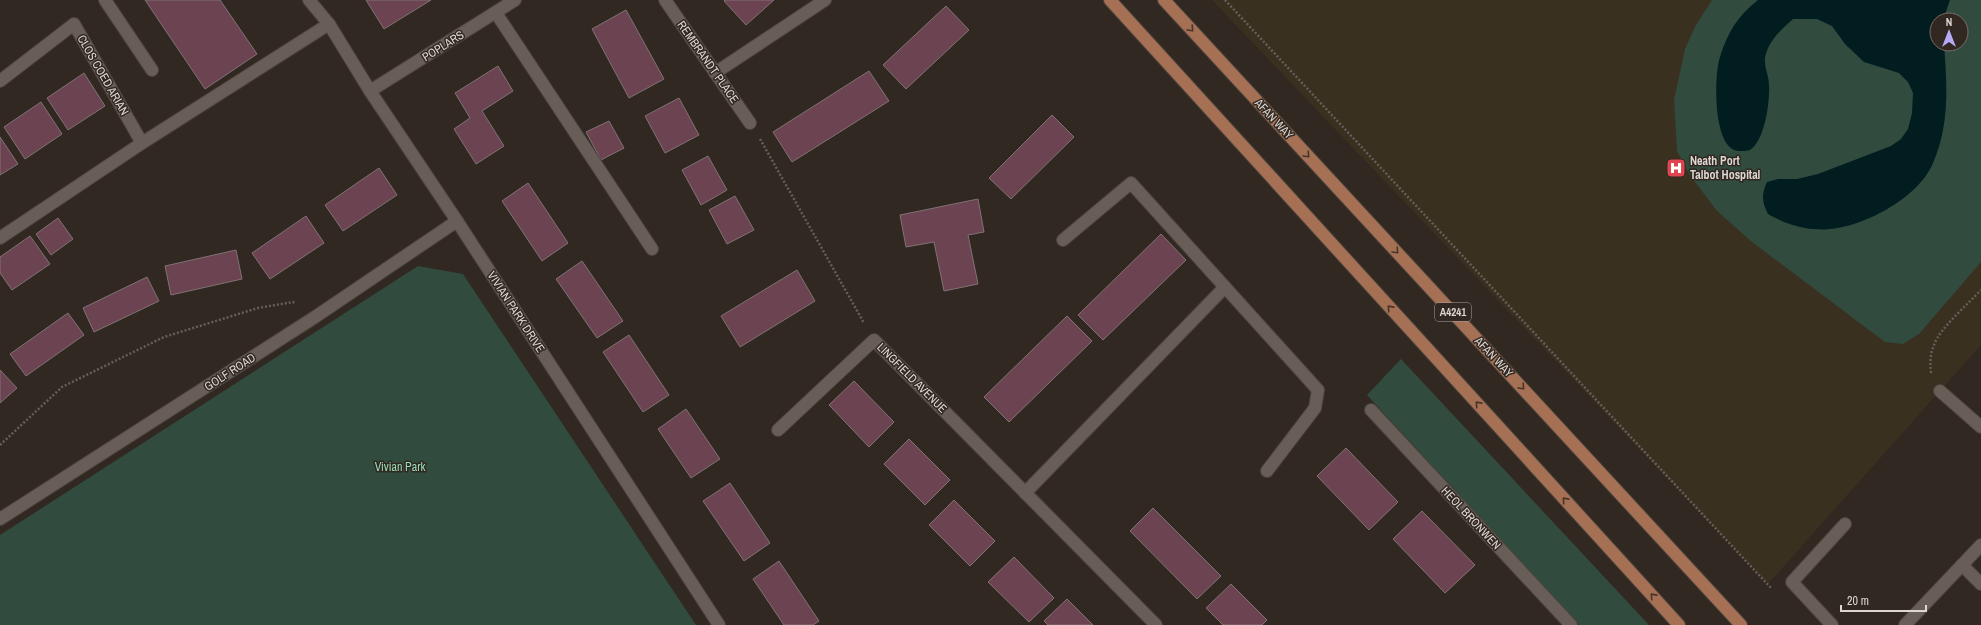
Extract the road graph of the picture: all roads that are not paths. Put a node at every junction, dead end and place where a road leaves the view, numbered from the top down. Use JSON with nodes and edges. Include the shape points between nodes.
{"nodes":[{"id":1,"x":105,"y":0,"type":"edge"},
{"id":2,"x":309,"y":0,"type":"edge"},
{"id":3,"x":515,"y":0,"type":"edge"},
{"id":4,"x":665,"y":0,"type":"edge"},
{"id":5,"x":824,"y":0,"type":"edge"},
{"id":6,"x":1110,"y":0,"type":"edge"},
{"id":7,"x":1164,"y":0,"type":"edge"},
{"id":8,"x":496,"y":13,"type":"junction"},
{"id":9,"x":329,"y":24,"type":"junction"},
{"id":10,"x":152,"y":70,"type":"dead end"},
{"id":11,"x":716,"y":73,"type":"junction"},
{"id":12,"x":0,"y":80,"type":"edge"},
{"id":13,"x":370,"y":91,"type":"junction"},
{"id":14,"x":750,"y":123,"type":"road end"},
{"id":15,"x":142,"y":143,"type":"junction"},
{"id":16,"x":457,"y":221,"type":"junction"},
{"id":17,"x":0,"y":238,"type":"edge"},
{"id":18,"x":1063,"y":240,"type":"dead end"},
{"id":19,"x":652,"y":249,"type":"dead end"},
{"id":20,"x":1225,"y":287,"type":"junction"},
{"id":21,"x":1940,"y":391,"type":"road end"},
{"id":22,"x":1371,"y":410,"type":"dead end"},
{"id":23,"x":1981,"y":427,"type":"edge"},
{"id":24,"x":778,"y":430,"type":"dead end"},
{"id":25,"x":1267,"y":471,"type":"dead end"},
{"id":26,"x":1025,"y":493,"type":"junction"},
{"id":27,"x":0,"y":519,"type":"edge"},
{"id":28,"x":1845,"y":524,"type":"dead end"},
{"id":29,"x":1981,"y":545,"type":"edge"},
{"id":30,"x":1962,"y":565,"type":"junction"},
{"id":31,"x":1981,"y":584,"type":"edge"},
{"id":32,"x":719,"y":625,"type":"edge"},
{"id":33,"x":1156,"y":625,"type":"edge"},
{"id":34,"x":1571,"y":625,"type":"edge"},
{"id":35,"x":1679,"y":625,"type":"edge"},
{"id":36,"x":1741,"y":625,"type":"edge"},
{"id":37,"x":1832,"y":625,"type":"edge"},
{"id":38,"x":1905,"y":625,"type":"edge"}],
"edges":[{"from":1,"to":10,"type":"street"},
{"from":2,"to":9,"type":"street","name":"VIVIAN PARK DRIVE"},
{"from":3,"to":8,"type":"street","name":"POPLARS"},
{"from":4,"to":11,"type":"street","name":"REMBRANDT PLACE"},
{"from":5,"to":11,"type":"street"},
{"from":35,"to":6,"type":"main road","one_way":true},
{"from":7,"to":36,"type":"main road","name":"AFAN WAY","number":"A4241","one_way":true},
{"from":8,"to":13,"type":"street","name":"POPLARS"},
{"from":8,"to":19,"type":"street"},
{"from":9,"to":13,"type":"street","name":"VIVIAN PARK DRIVE"},
{"from":9,"to":15,"type":"street"},
{"from":11,"to":14,"type":"street","name":"REMBRANDT PLACE"},
{"from":12,"to":15,"type":"street","name":"CLOS COED ARIAN","via":[[74,24]]},
{"from":13,"to":16,"type":"street","name":"VIVIAN PARK DRIVE"},
{"from":15,"to":17,"type":"street"},
{"from":16,"to":27,"type":"street","name":"GOLF ROAD","via":[[315,317]]},
{"from":16,"to":32,"type":"street","name":"VIVIAN PARK DRIVE"},
{"from":18,"to":20,"type":"street","via":[[1131,183]]},
{"from":20,"to":25,"type":"street","via":[[1318,390],[1315,408]]},
{"from":20,"to":26,"type":"street"},
{"from":21,"to":23,"type":"street"},
{"from":22,"to":34,"type":"street","name":"HEOL BRONWEN"},
{"from":24,"to":26,"type":"street","name":"LINGFIELD AVENUE","via":[[874,340]]},
{"from":26,"to":33,"type":"street","name":"LINGFIELD AVENUE"},
{"from":28,"to":37,"type":"street","via":[[1792,582]]},
{"from":29,"to":30,"type":"street"},
{"from":30,"to":31,"type":"street"},
{"from":30,"to":38,"type":"street"}]}
